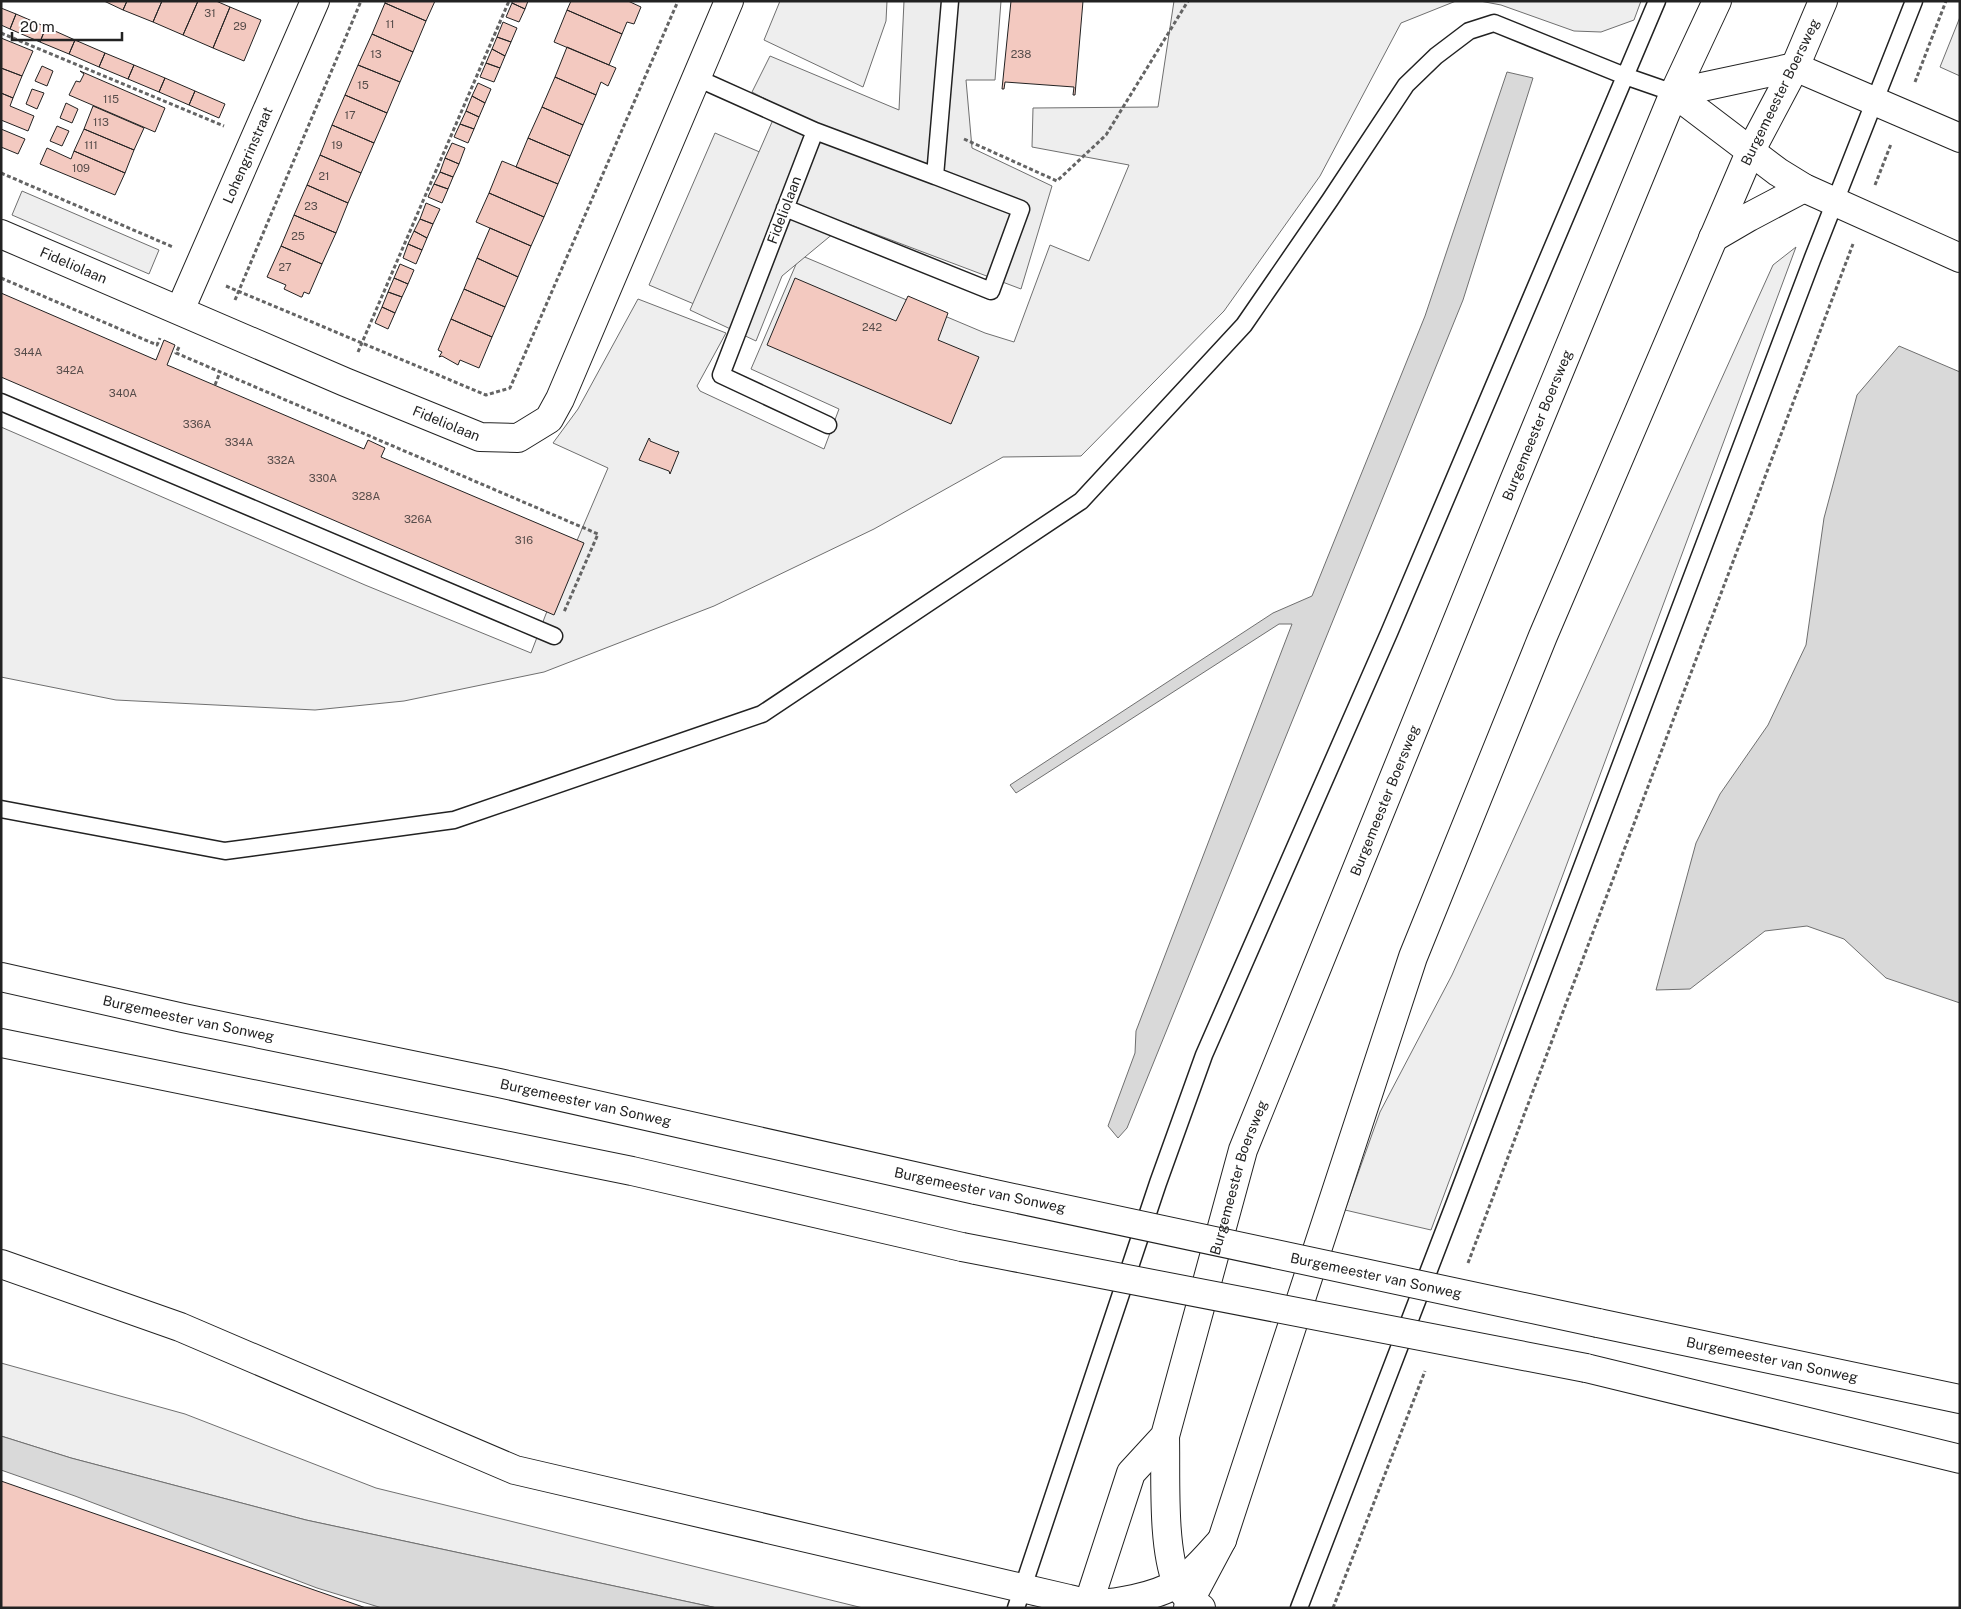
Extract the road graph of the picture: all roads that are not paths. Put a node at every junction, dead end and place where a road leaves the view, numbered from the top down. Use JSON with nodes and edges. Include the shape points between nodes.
{"nodes":[{"id":1,"x":315,"y":1,"type":"edge"},
{"id":2,"x":729,"y":1,"type":"edge"},
{"id":3,"x":950,"y":1,"type":"edge"},
{"id":4,"x":1657,"y":1,"type":"edge"},
{"id":5,"x":1717,"y":1,"type":"edge"},
{"id":6,"x":1823,"y":1,"type":"edge"},
{"id":7,"x":1914,"y":1,"type":"edge"},
{"id":8,"x":1795,"y":67,"type":"junction"},
{"id":9,"x":1625,"y":76,"type":"junction"},
{"id":10,"x":696,"y":78,"type":"junction"},
{"id":11,"x":1674,"y":94,"type":"junction"},
{"id":12,"x":1875,"y":102,"type":"junction"},
{"id":13,"x":815,"y":131,"type":"junction"},
{"id":14,"x":1960,"y":138,"type":"edge"},
{"id":15,"x":1752,"y":150,"type":"junction"},
{"id":16,"x":935,"y":176,"type":"junction"},
{"id":17,"x":1804,"y":188,"type":"junction"},
{"id":18,"x":1835,"y":202,"type":"junction"},
{"id":19,"x":785,"y":208,"type":"junction"},
{"id":20,"x":1,"y":234,"type":"edge"},
{"id":21,"x":1713,"y":238,"type":"junction"},
{"id":22,"x":1960,"y":258,"type":"edge"},
{"id":23,"x":180,"y":310,"type":"junction"},
{"id":24,"x":1,"y":402,"type":"edge"},
{"id":25,"x":828,"y":425,"type":"dead end"},
{"id":26,"x":554,"y":636,"type":"road end"},
{"id":27,"x":1,"y":809,"type":"edge"},
{"id":28,"x":1,"y":976,"type":"edge"},
{"id":29,"x":1,"y":1043,"type":"edge"},
{"id":30,"x":1,"y":1264,"type":"edge"},
{"id":31,"x":1960,"y":1399,"type":"edge"},
{"id":32,"x":1165,"y":1436,"type":"junction"},
{"id":33,"x":1960,"y":1459,"type":"edge"},
{"id":34,"x":1020,"y":1598,"type":"edge"},
{"id":35,"x":1189,"y":1600,"type":"edge"},
{"id":36,"x":1087,"y":1606,"type":"edge"},
{"id":37,"x":1299,"y":1608,"type":"edge"}],
"edges":[{"from":1,"to":23,"type":"main road","name":"Lohengrinstraat"},
{"from":2,"to":10,"type":"main road","name":"Fideliolaan"},
{"from":3,"to":16,"type":"lane"},
{"from":4,"to":9,"type":"lane"},
{"from":5,"to":11,"type":"main road","name":"Burgemeester Boersweg"},
{"from":6,"to":8,"type":"main road","name":"Burgemeester Boersweg"},
{"from":7,"to":12,"type":"lane"},
{"from":8,"to":11,"type":"main road"},
{"from":8,"to":12,"type":"main road"},
{"from":8,"to":15,"type":"main road","name":"Burgemeester Boersweg"},
{"from":9,"to":11,"type":"lane"},
{"from":9,"to":27,"type":"lane","via":[[1494,23],[1469,31],[1406,85],[1244,325],[1081,501],[762,714],[454,820],[225,851]]},
{"from":9,"to":34,"type":"lane","via":[[1389,633],[1204,1055]]},
{"from":10,"to":13,"type":"lane"},
{"from":10,"to":23,"type":"main road","name":"Fideliolaan","via":[[560,399],[549,419],[518,438],[480,437]]},
{"from":11,"to":15,"type":"main road"},
{"from":11,"to":32,"type":"main road","name":"Burgemeester Boersweg","via":[[1243,1150]]},
{"from":12,"to":14,"type":"main road"},
{"from":12,"to":18,"type":"lane"},
{"from":13,"to":16,"type":"lane"},
{"from":13,"to":19,"type":"lane","name":"Fideliolaan"},
{"from":15,"to":17,"type":"main road"},
{"from":15,"to":21,"type":"main road","name":"Burgemeester Boersweg"},
{"from":16,"to":19,"type":"lane","via":[[1021,209],[991,291]]},
{"from":17,"to":18,"type":"main road"},
{"from":17,"to":21,"type":"main road"},
{"from":18,"to":22,"type":"main road"},
{"from":18,"to":37,"type":"lane"},
{"from":19,"to":25,"type":"lane","name":"Fideliolaan","via":[[721,375]]},
{"from":20,"to":23,"type":"main road","name":"Fideliolaan"},
{"from":21,"to":35,"type":"main road","name":"Burgemeester Boersweg","via":[[1542,636],[1413,957],[1222,1540],[1197,1568]]},
{"from":24,"to":26,"type":"lane"},
{"from":28,"to":31,"type":"main road","name":"Burgemeester van Sonweg","bridge":true,"via":[[976,1190]]},
{"from":29,"to":33,"type":"main road","bridge":true,"via":[[632,1170],[962,1247],[1586,1368]]},
{"from":30,"to":34,"type":"main road","via":[[180,1327],[515,1470]]},
{"from":32,"to":35,"type":"main road","via":[[1166,1524],[1172,1560]]},
{"from":32,"to":36,"type":"main road","name":"Burgemeester Boersweg","via":[[1131,1473]]},
{"from":34,"to":36,"type":"main road"},
{"from":35,"to":36,"type":"main road","via":[[1158,1592]]}]}
